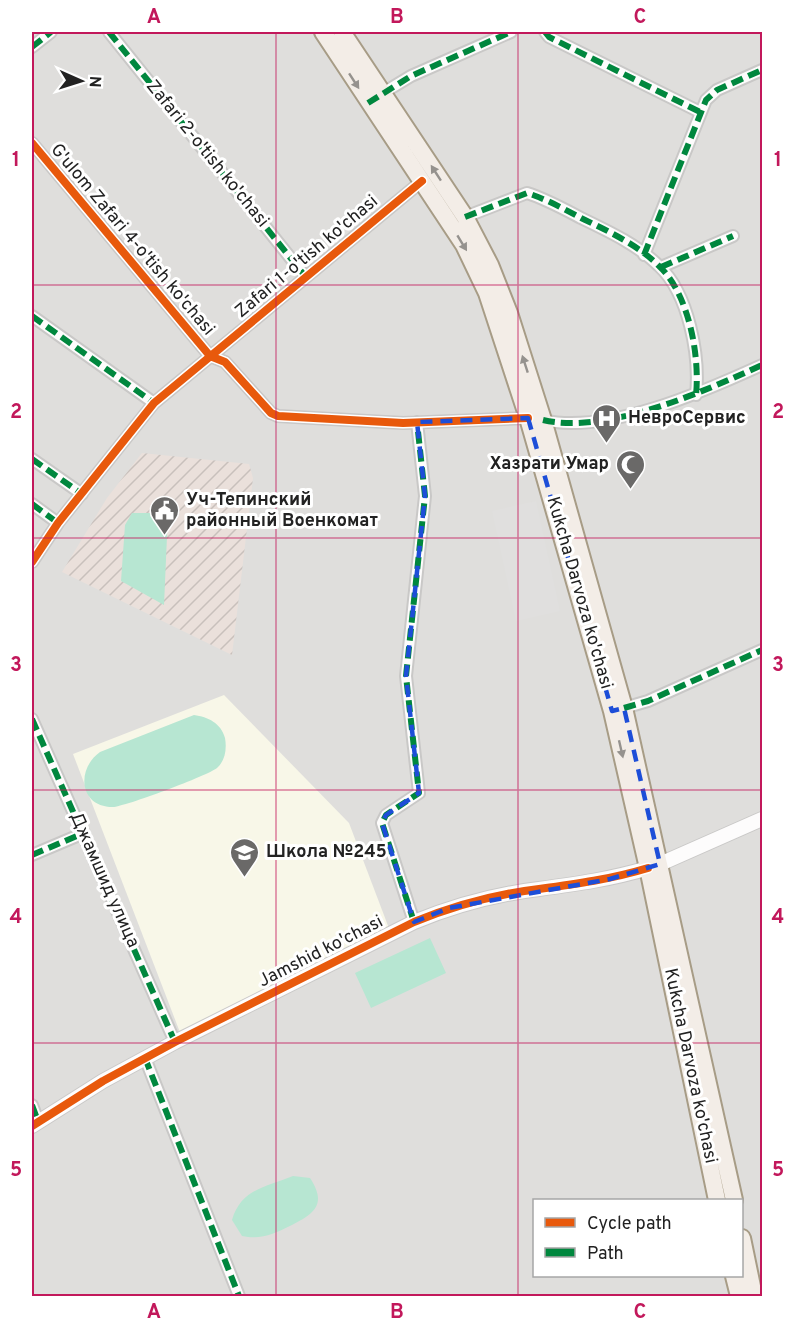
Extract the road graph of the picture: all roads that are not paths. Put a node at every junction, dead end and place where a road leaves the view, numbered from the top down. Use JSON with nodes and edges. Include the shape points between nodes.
{"nodes":[{"id":1,"x":51,"y":32,"type":"edge"},
{"id":2,"x":109,"y":32,"type":"edge"},
{"id":3,"x":323,"y":32,"type":"edge"},
{"id":4,"x":342,"y":32,"type":"edge"},
{"id":5,"x":508,"y":32,"type":"edge"},
{"id":6,"x":544,"y":32,"type":"edge"},
{"id":7,"x":32,"y":47,"type":"edge"},
{"id":8,"x":762,"y":70,"type":"edge"},
{"id":9,"x":383,"y":93,"type":"junction"},
{"id":10,"x":368,"y":103,"type":"junction"},
{"id":11,"x":700,"y":112,"type":"junction"},
{"id":12,"x":32,"y":143,"type":"edge"},
{"id":13,"x":422,"y":181,"type":"junction"},
{"id":14,"x":465,"y":217,"type":"junction"},
{"id":15,"x":733,"y":236,"type":"dead end"},
{"id":16,"x":644,"y":255,"type":"junction"},
{"id":17,"x":661,"y":267,"type":"junction"},
{"id":18,"x":305,"y":276,"type":"junction"},
{"id":19,"x":32,"y":316,"type":"edge"},
{"id":20,"x":210,"y":356,"type":"junction"},
{"id":21,"x":762,"y":365,"type":"edge"},
{"id":22,"x":696,"y":395,"type":"junction"},
{"id":23,"x":154,"y":403,"type":"junction"},
{"id":24,"x":536,"y":419,"type":"junction"},
{"id":25,"x":417,"y":422,"type":"junction"},
{"id":26,"x":32,"y":459,"type":"edge"},
{"id":27,"x":82,"y":494,"type":"junction"},
{"id":28,"x":32,"y":504,"type":"edge"},
{"id":29,"x":58,"y":523,"type":"junction"},
{"id":30,"x":32,"y":562,"type":"edge"},
{"id":31,"x":762,"y":650,"type":"edge"},
{"id":32,"x":618,"y":709,"type":"junction"},
{"id":33,"x":32,"y":718,"type":"edge"},
{"id":34,"x":762,"y":819,"type":"edge"},
{"id":35,"x":84,"y":832,"type":"junction"},
{"id":36,"x":32,"y":855,"type":"edge"},
{"id":37,"x":654,"y":866,"type":"junction"},
{"id":38,"x":414,"y":922,"type":"junction"},
{"id":39,"x":175,"y":1042,"type":"junction"},
{"id":40,"x":145,"y":1058,"type":"junction"},
{"id":41,"x":32,"y":1105,"type":"edge"},
{"id":42,"x":35,"y":1124,"type":"edge"},
{"id":43,"x":717,"y":1199,"type":"edge"},
{"id":44,"x":734,"y":1199,"type":"edge"},
{"id":45,"x":743,"y":1247,"type":"edge"},
{"id":46,"x":734,"y":1277,"type":"edge"},
{"id":47,"x":238,"y":1296,"type":"edge"},
{"id":48,"x":739,"y":1296,"type":"edge"},
{"id":49,"x":754,"y":1296,"type":"edge"}],
"edges":[{"from":1,"to":7,"type":"street"},
{"from":2,"to":18,"type":"street","name":"Zafari 2-o'tish ko'chasi"},
{"from":3,"to":10,"type":"main road","name":"Kukcha Darvoza ko'chasi","one_way":true},
{"from":4,"to":9,"type":"main road","name":"Kukcha Darvoza ko'chasi"},
{"from":5,"to":9,"type":"street"},
{"from":6,"to":11,"type":"street"},
{"from":8,"to":11,"type":"street","via":[[717,90]]},
{"from":9,"to":10,"type":"street"},
{"from":14,"to":9,"type":"main road","name":"Kukcha Darvoza ko'chasi","one_way":true},
{"from":10,"to":13,"type":"main road","name":"Kukcha Darvoza ko'chasi"},
{"from":11,"to":16,"type":"street"},
{"from":12,"to":20,"type":"street","name":"G'ulom Zafari 4-o'tish ko'chasi"},
{"from":13,"to":18,"type":"street","name":"Zafari 1-o'tish ko'chasi"},
{"from":13,"to":24,"type":"main road","name":"Kukcha Darvoza ko'chasi","one_way":true,"via":[[476,269]]},
{"from":14,"to":16,"type":"street","via":[[527,193],[610,231]]},
{"from":24,"to":14,"type":"main road","name":"Kukcha Darvoza ko'chasi","one_way":true,"via":[[500,289]]},
{"from":15,"to":17,"type":"street"},
{"from":16,"to":17,"type":"street"},
{"from":17,"to":22,"type":"street","via":[[680,298],[693,332],[698,372]]},
{"from":18,"to":20,"type":"street","name":"Zafari 1-o'tish ko'chasi"},
{"from":19,"to":23,"type":"street"},
{"from":20,"to":23,"type":"street","name":"Zafari 1-o'tish ko'chasi"},
{"from":20,"to":25,"type":"street","via":[[225,362],[263,408],[278,416]]},
{"from":21,"to":22,"type":"street"},
{"from":22,"to":24,"type":"street","via":[[624,416],[562,424]]},
{"from":23,"to":27,"type":"street","name":"Zafari 1-o'tish ko'chasi"},
{"from":24,"to":25,"type":"street"},
{"from":24,"to":32,"type":"main road","name":"Kukcha Darvoza ko'chasi"},
{"from":25,"to":38,"type":"street","via":[[425,496],[406,676],[419,794],[386,815],[382,823]]},
{"from":26,"to":27,"type":"street"},
{"from":27,"to":29,"type":"street","name":"Zafari 1-o'tish ko'chasi"},
{"from":28,"to":29,"type":"street"},
{"from":29,"to":30,"type":"street","name":"Zafari 1-o'tish ko'chasi"},
{"from":31,"to":32,"type":"street","via":[[648,702]]},
{"from":32,"to":37,"type":"main road","name":"Kukcha Darvoza ko'chasi"},
{"from":33,"to":35,"type":"street","name":"Джамшид улица"},
{"from":34,"to":37,"type":"street","name":"Jamshid ko'chasi"},
{"from":35,"to":36,"type":"street"},
{"from":35,"to":39,"type":"street","name":"Джамшид улица"},
{"from":37,"to":38,"type":"street","name":"Jamshid ko'chasi","via":[[610,879],[449,908]]},
{"from":37,"to":43,"type":"main road","name":"Kukcha Darvoza ko'chasi"},
{"from":37,"to":44,"type":"main road","name":"Kukcha Darvoza ko'chasi"},
{"from":38,"to":39,"type":"street","name":"Jamshid ko'chasi"},
{"from":39,"to":40,"type":"street","name":"Jamshid ko'chasi"},
{"from":40,"to":42,"type":"street","name":"Jamshid ko'chasi"},
{"from":40,"to":47,"type":"street"},
{"from":41,"to":42,"type":"street"},
{"from":45,"to":49,"type":"main road"},
{"from":46,"to":48,"type":"main road"}]}
